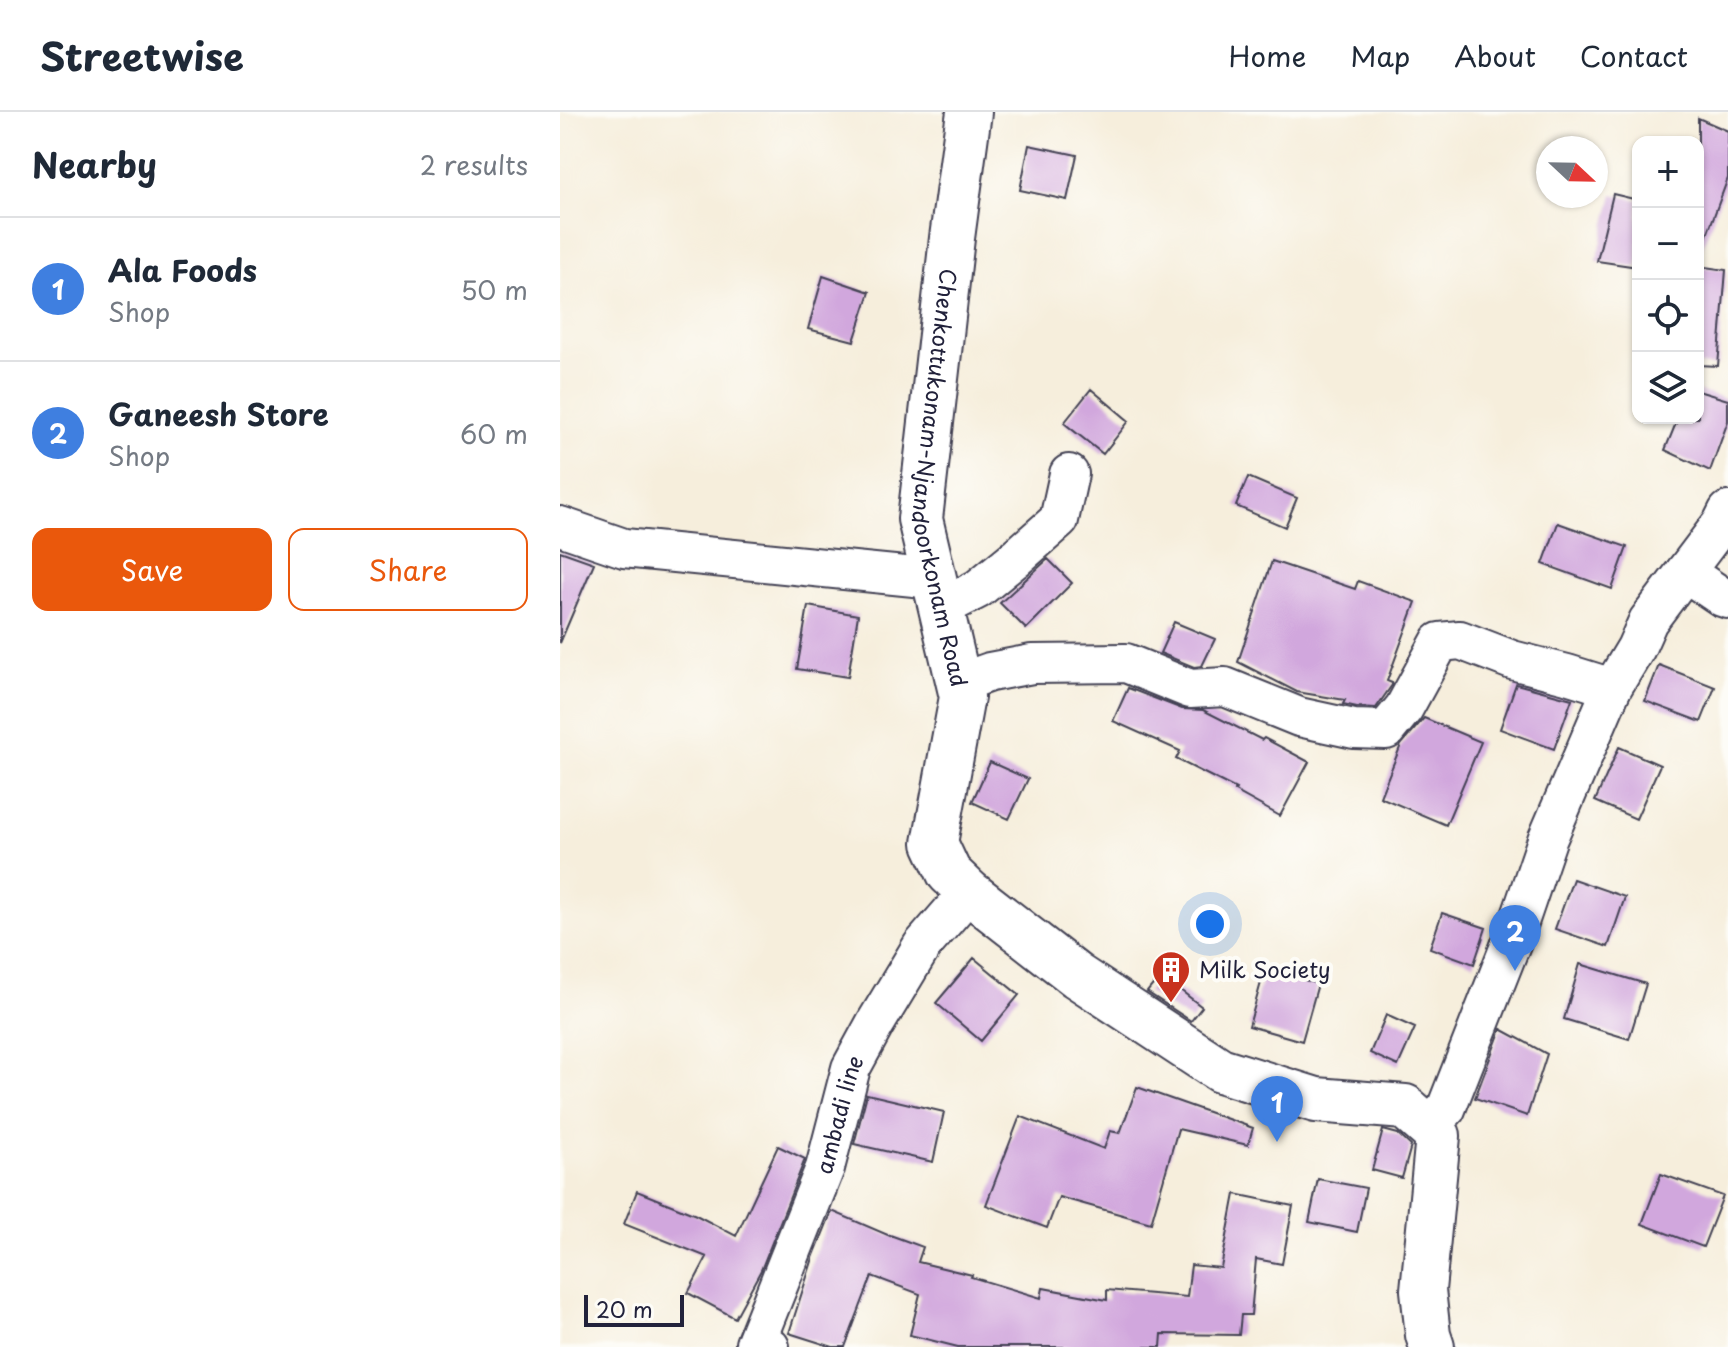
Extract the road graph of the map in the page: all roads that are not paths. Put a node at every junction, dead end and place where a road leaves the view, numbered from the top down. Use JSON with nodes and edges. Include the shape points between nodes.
{"nodes":[{"id":1,"x":969,"y":112,"type":"edge"},
{"id":2,"x":1069,"y":474,"type":"dead end"},
{"id":3,"x":1728,"y":511,"type":"edge"},
{"id":4,"x":560,"y":526,"type":"edge"},
{"id":5,"x":1685,"y":572,"type":"junction"},
{"id":6,"x":937,"y":593,"type":"junction"},
{"id":7,"x":1728,"y":599,"type":"edge"},
{"id":8,"x":959,"y":683,"type":"junction"},
{"id":9,"x":1612,"y":688,"type":"junction"},
{"id":10,"x":969,"y":892,"type":"junction"},
{"id":11,"x":1426,"y":1126,"type":"junction"},
{"id":12,"x":770,"y":1347,"type":"edge"},
{"id":13,"x":1432,"y":1347,"type":"edge"}],
"edges":[{"from":1,"to":6,"type":"main road","name":"Chenkottukonam-Njandoorkonam Road","via":[[920,519]]},
{"from":2,"to":6,"type":"street","via":[[1059,520],[978,589]]},
{"from":3,"to":5,"type":"street"},
{"from":4,"to":6,"type":"street","via":[[624,548]]},
{"from":5,"to":7,"type":"street"},
{"from":5,"to":9,"type":"street","via":[[1648,621]]},
{"from":6,"to":8,"type":"main road","name":"Chenkottukonam-Njandoorkonam Road"},
{"from":8,"to":9,"type":"street","via":[[1032,664],[1126,663],[1190,689],[1225,687],[1299,717],[1386,730],[1440,642],[1460,640]]},
{"from":8,"to":10,"type":"main road","name":"Chenkottukonam-Njandoorkonam Road","via":[[962,697],[935,843],[949,873]]},
{"from":9,"to":11,"type":"street","via":[[1547,840],[1446,1109]]},
{"from":10,"to":11,"type":"main road","name":"Chenkottukonam-Njandoorkonam Road","via":[[1077,976],[1220,1070],[1316,1100],[1405,1107]]},
{"from":10,"to":12,"type":"street","name":"ambadi line","via":[[922,946],[851,1068],[825,1168],[755,1344]]},
{"from":11,"to":13,"type":"main road","via":[[1438,1136],[1423,1290]]}]}
